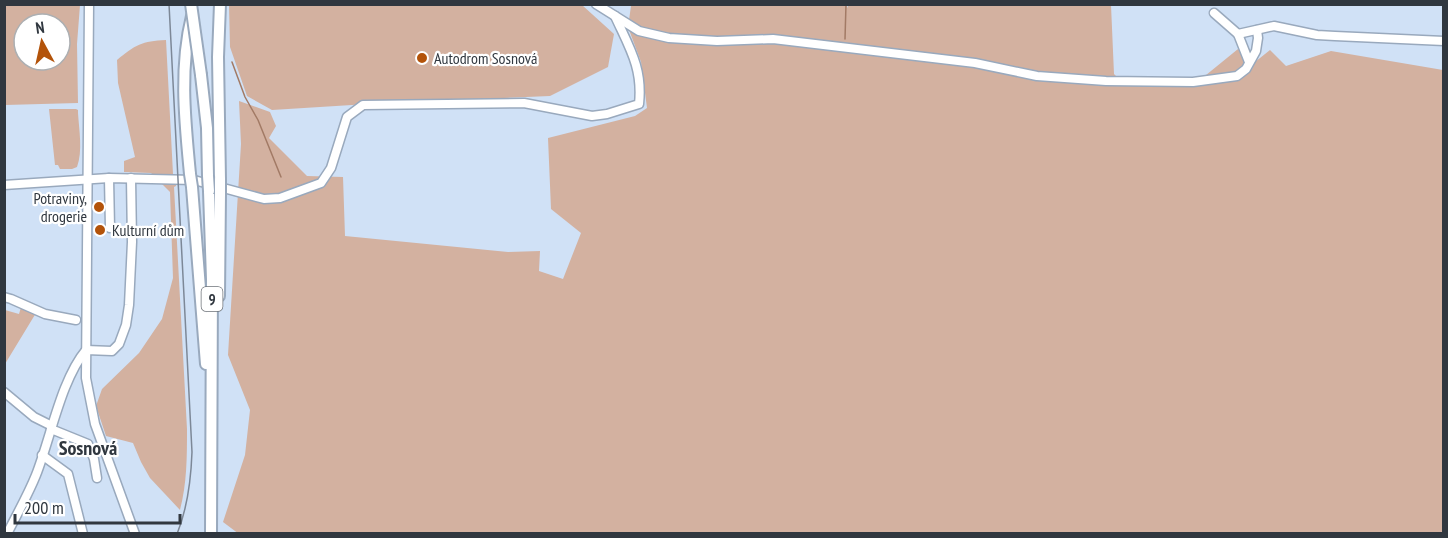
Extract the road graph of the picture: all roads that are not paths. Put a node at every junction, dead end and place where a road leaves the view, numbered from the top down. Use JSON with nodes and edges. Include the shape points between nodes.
{"nodes":[{"id":1,"x":89,"y":4,"type":"edge"},
{"id":2,"x":193,"y":4,"type":"edge"},
{"id":3,"x":220,"y":4,"type":"edge"},
{"id":4,"x":596,"y":4,"type":"edge"},
{"id":5,"x":1214,"y":13,"type":"dead end"},
{"id":6,"x":615,"y":16,"type":"junction"},
{"id":7,"x":1254,"y":30,"type":"junction"},
{"id":8,"x":1238,"y":34,"type":"junction"},
{"id":9,"x":1443,"y":41,"type":"edge"},
{"id":10,"x":1249,"y":62,"type":"junction"},
{"id":11,"x":109,"y":178,"type":"junction"},
{"id":12,"x":131,"y":178,"type":"junction"},
{"id":13,"x":87,"y":179,"type":"junction"},
{"id":14,"x":4,"y":185,"type":"edge"},
{"id":15,"x":209,"y":191,"type":"junction"},
{"id":16,"x":110,"y":228,"type":"dead end"},
{"id":17,"x":4,"y":297,"type":"edge"},
{"id":18,"x":86,"y":317,"type":"junction"},
{"id":19,"x":76,"y":320,"type":"junction"},
{"id":20,"x":86,"y":330,"type":"junction"},
{"id":21,"x":86,"y":350,"type":"junction"},
{"id":22,"x":206,"y":367,"type":"junction"},
{"id":23,"x":4,"y":392,"type":"edge"},
{"id":24,"x":212,"y":407,"type":"junction"},
{"id":25,"x":52,"y":428,"type":"junction"},
{"id":26,"x":42,"y":455,"type":"junction"},
{"id":27,"x":97,"y":478,"type":"dead end"},
{"id":28,"x":7,"y":533,"type":"edge"},
{"id":29,"x":83,"y":534,"type":"edge"},
{"id":30,"x":135,"y":534,"type":"edge"},
{"id":31,"x":205,"y":534,"type":"edge"},
{"id":32,"x":211,"y":534,"type":"edge"}],
"edges":[{"from":1,"to":13,"type":"street"},
{"from":2,"to":15,"type":"main road","number":"9","bridge":true,"via":[[207,128]]},
{"from":2,"to":22,"type":"main road","number":"9","bridge":true,"via":[[183,75]]},
{"from":3,"to":24,"type":"main road","number":"9","bridge":true,"via":[[220,278]]},
{"from":4,"to":6,"type":"street"},
{"from":5,"to":8,"type":"street"},
{"from":6,"to":10,"type":"street","via":[[639,30],[669,38],[773,39],[975,63],[1054,78],[1193,82],[1238,76]]},
{"from":6,"to":12,"type":"street","via":[[637,65],[639,104],[592,116],[524,103],[363,105],[347,117],[331,168],[321,183],[280,198],[264,199],[194,180]]},
{"from":7,"to":8,"type":"street"},
{"from":7,"to":9,"type":"street","via":[[1274,26],[1317,35]]},
{"from":7,"to":10,"type":"street","via":[[1249,38]]},
{"from":8,"to":10,"type":"street"},
{"from":11,"to":12,"type":"street"},
{"from":11,"to":13,"type":"street"},
{"from":11,"to":16,"type":"street"},
{"from":12,"to":21,"type":"street","via":[[132,242],[126,324],[112,351]]},
{"from":13,"to":14,"type":"street"},
{"from":13,"to":18,"type":"street"},
{"from":15,"to":22,"type":"main road","number":"9"},
{"from":15,"to":24,"type":"main road","number":"9"},
{"from":17,"to":19,"type":"street","via":[[45,314]]},
{"from":18,"to":19,"type":"street"},
{"from":18,"to":20,"type":"street"},
{"from":19,"to":20,"type":"street","via":[[80,329]]},
{"from":20,"to":21,"type":"street"},
{"from":21,"to":25,"type":"street","via":[[66,386]]},
{"from":21,"to":30,"type":"street","via":[[86,378],[94,424]]},
{"from":22,"to":31,"type":"main road","number":"9"},
{"from":23,"to":25,"type":"street"},
{"from":24,"to":32,"type":"main road","number":"9"},
{"from":25,"to":26,"type":"street"},
{"from":25,"to":27,"type":"street","via":[[88,444]]},
{"from":26,"to":28,"type":"street"},
{"from":26,"to":29,"type":"street","via":[[68,474]]}]}
